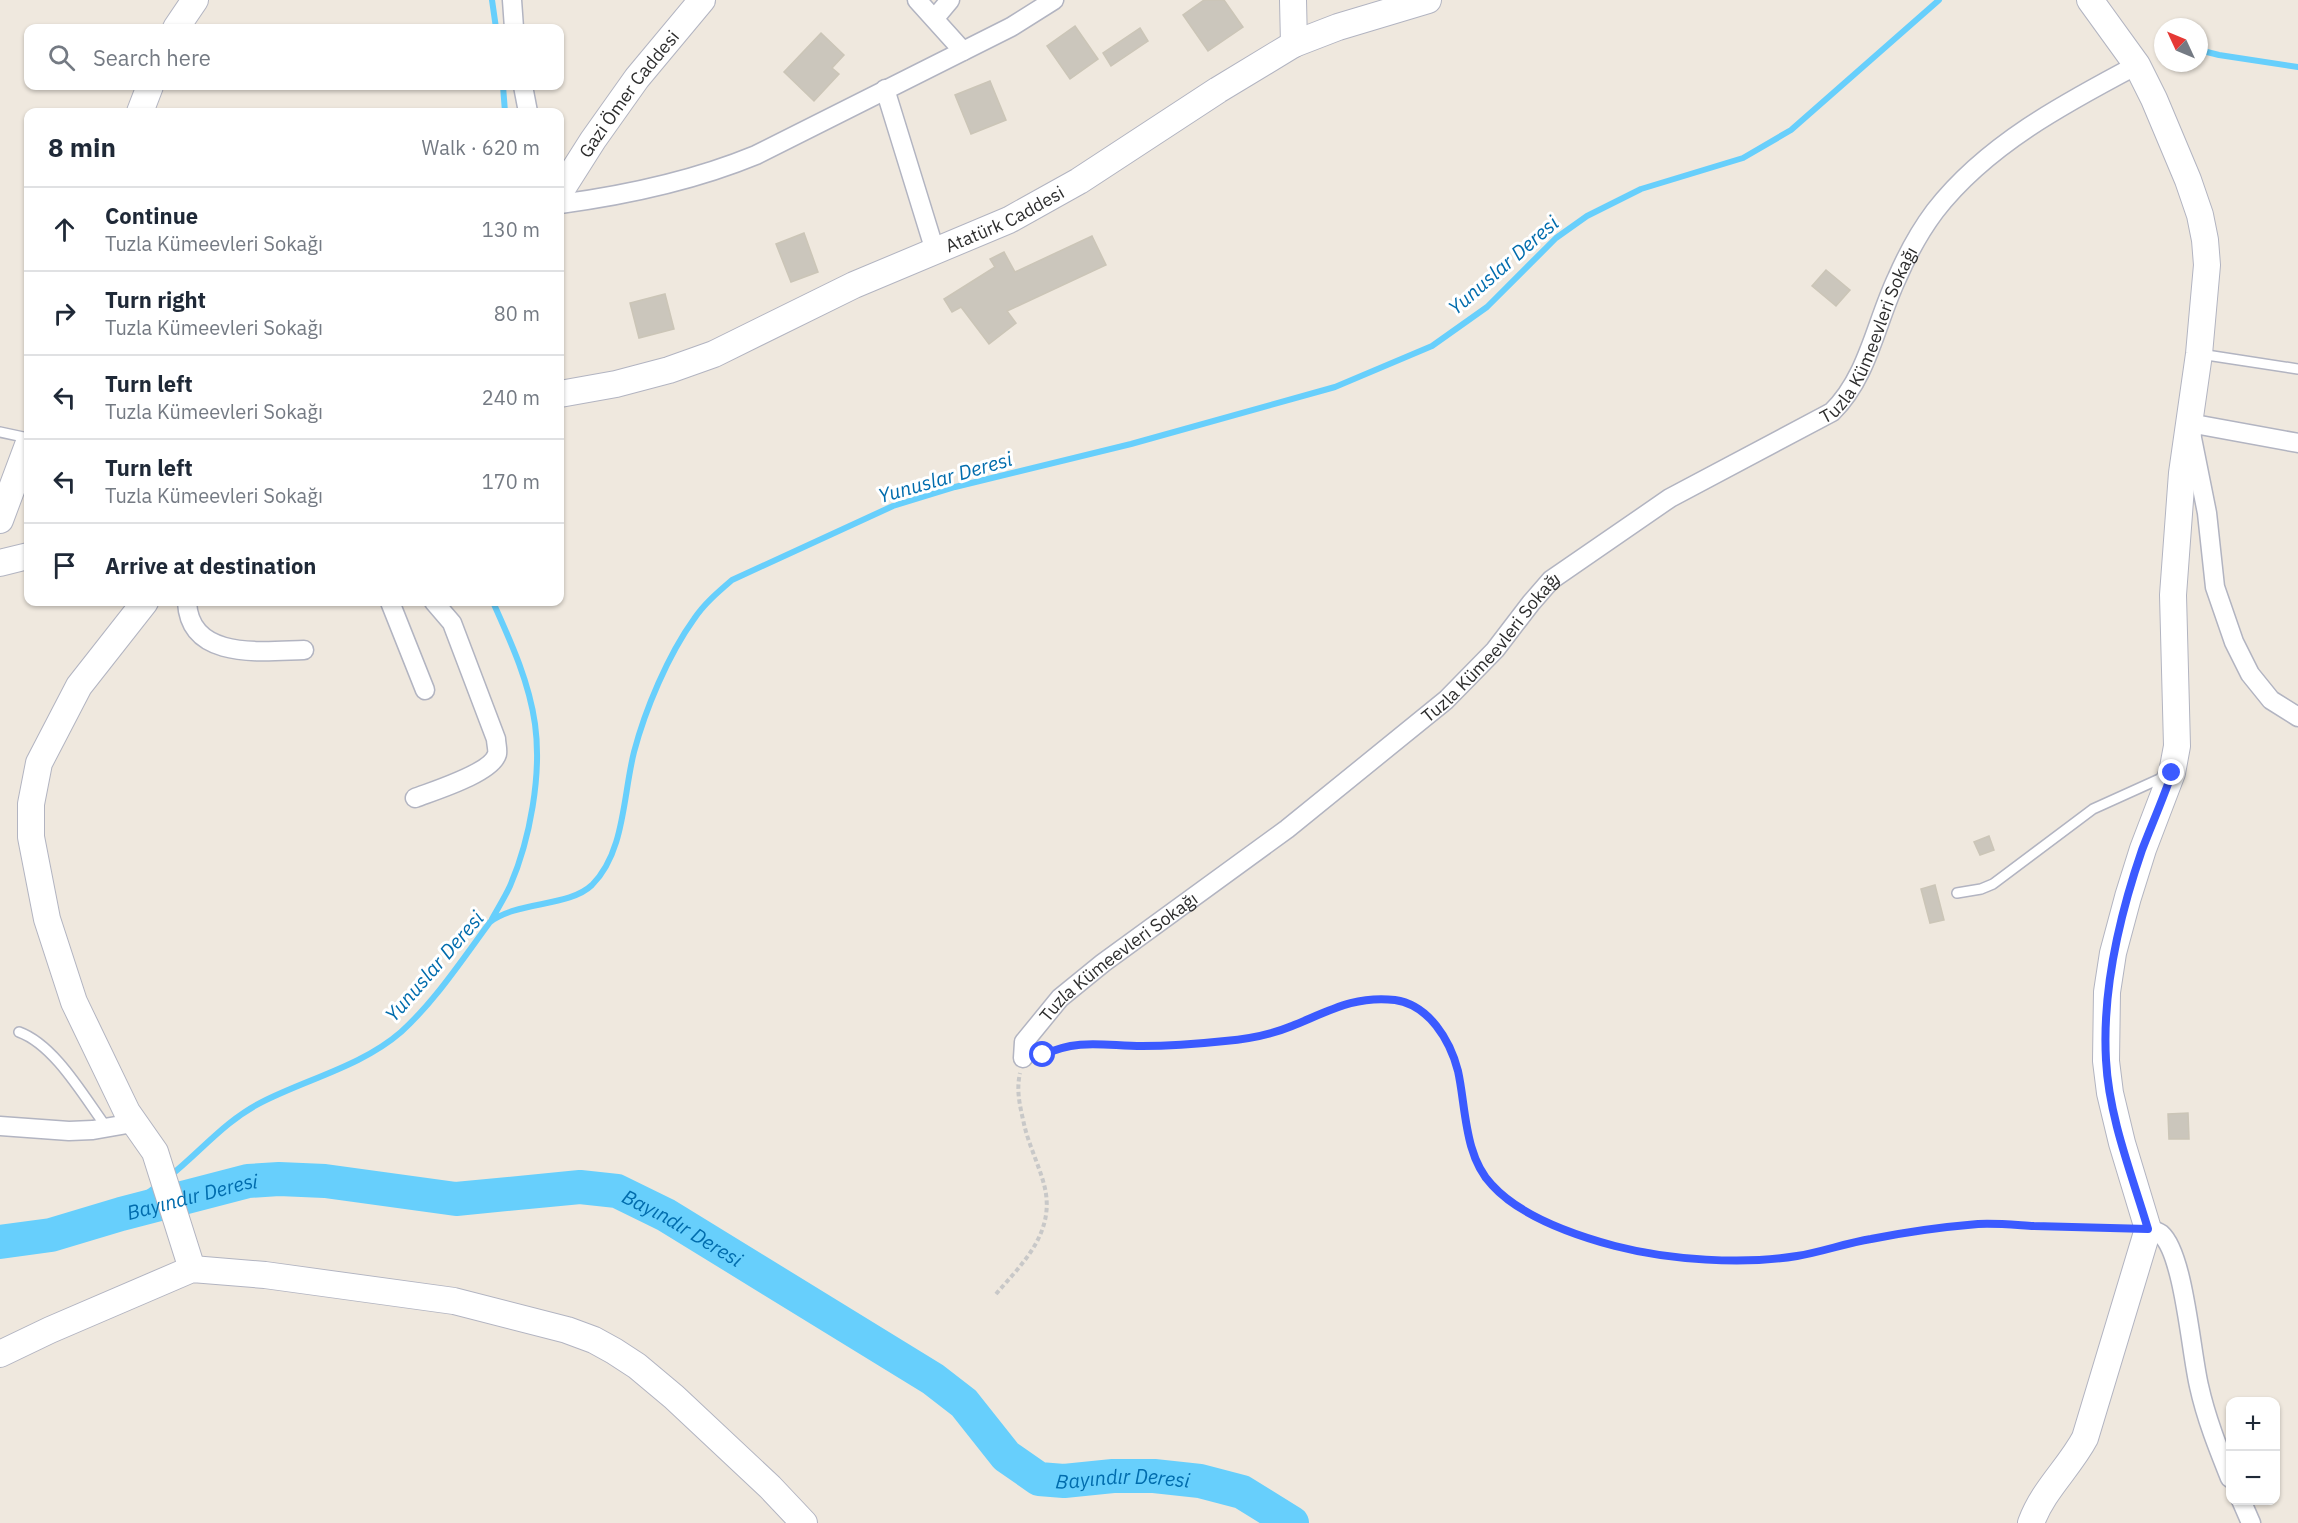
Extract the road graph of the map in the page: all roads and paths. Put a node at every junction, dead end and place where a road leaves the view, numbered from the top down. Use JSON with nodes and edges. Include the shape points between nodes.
{"nodes":[{"id":1,"x":195,"y":0,"type":"edge"},
{"id":2,"x":512,"y":0,"type":"edge"},
{"id":3,"x":917,"y":0,"type":"edge"},
{"id":4,"x":950,"y":0,"type":"edge"},
{"id":5,"x":1054,"y":0,"type":"edge"},
{"id":6,"x":1293,"y":0,"type":"edge"},
{"id":7,"x":1428,"y":0,"type":"edge"},
{"id":8,"x":2090,"y":0,"type":"edge"},
{"id":9,"x":699,"y":1,"type":"edge"},
{"id":10,"x":935,"y":18,"type":"junction"},
{"id":11,"x":179,"y":24,"type":"edge"},
{"id":12,"x":514,"y":24,"type":"edge"},
{"id":13,"x":1294,"y":44,"type":"junction"},
{"id":14,"x":963,"y":51,"type":"junction"},
{"id":15,"x":2137,"y":65,"type":"junction"},
{"id":16,"x":885,"y":89,"type":"junction"},
{"id":17,"x":148,"y":90,"type":"edge"},
{"id":18,"x":524,"y":90,"type":"edge"},
{"id":19,"x":142,"y":108,"type":"edge"},
{"id":20,"x":527,"y":108,"type":"edge"},
{"id":21,"x":564,"y":186,"type":"edge"},
{"id":22,"x":564,"y":203,"type":"edge"},
{"id":23,"x":935,"y":251,"type":"junction"},
{"id":24,"x":2199,"y":354,"type":"junction"},
{"id":25,"x":2298,"y":369,"type":"edge"},
{"id":26,"x":564,"y":393,"type":"edge"},
{"id":27,"x":2189,"y":423,"type":"junction"},
{"id":28,"x":0,"y":432,"type":"edge"},
{"id":29,"x":24,"y":437,"type":"edge"},
{"id":30,"x":2298,"y":443,"type":"edge"},
{"id":31,"x":24,"y":456,"type":"edge"},
{"id":32,"x":0,"y":520,"type":"edge"},
{"id":33,"x":24,"y":557,"type":"edge"},
{"id":34,"x":0,"y":563,"type":"edge"},
{"id":35,"x":142,"y":606,"type":"edge"},
{"id":36,"x":187,"y":606,"type":"edge"},
{"id":37,"x":392,"y":606,"type":"edge"},
{"id":38,"x":437,"y":606,"type":"edge"},
{"id":39,"x":304,"y":650,"type":"dead end"},
{"id":40,"x":425,"y":690,"type":"dead end"},
{"id":41,"x":2298,"y":717,"type":"edge"},
{"id":42,"x":2172,"y":773,"type":"junction"},
{"id":43,"x":415,"y":798,"type":"dead end"},
{"id":44,"x":1957,"y":893,"type":"dead end"},
{"id":45,"x":19,"y":1032,"type":"dead end"},
{"id":46,"x":1023,"y":1058,"type":"junction"},
{"id":47,"x":133,"y":1123,"type":"junction"},
{"id":48,"x":1,"y":1125,"type":"edge"},
{"id":49,"x":107,"y":1128,"type":"junction"},
{"id":50,"x":2148,"y":1229,"type":"junction"},
{"id":51,"x":192,"y":1269,"type":"junction"},
{"id":52,"x":996,"y":1294,"type":"dead end"},
{"id":53,"x":0,"y":1354,"type":"edge"},
{"id":54,"x":2226,"y":1468,"type":"edge"},
{"id":55,"x":2243,"y":1505,"type":"edge"},
{"id":56,"x":804,"y":1523,"type":"edge"},
{"id":57,"x":2031,"y":1523,"type":"edge"},
{"id":58,"x":2251,"y":1523,"type":"edge"}],
"edges":[{"from":1,"to":11,"type":"street"},
{"from":2,"to":12,"type":"street"},
{"from":3,"to":10,"type":"street"},
{"from":4,"to":10,"type":"street"},
{"from":5,"to":14,"type":"street"},
{"from":6,"to":13,"type":"street"},
{"from":7,"to":13,"type":"street","name":"Atatürk Caddesi"},
{"from":8,"to":15,"type":"street"},
{"from":9,"to":21,"type":"street","name":"Gazi Ömer Caddesi","via":[[637,78]]},
{"from":10,"to":14,"type":"street"},
{"from":13,"to":23,"type":"street","name":"Atatürk Caddesi","via":[[1040,204]]},
{"from":14,"to":16,"type":"street"},
{"from":15,"to":24,"type":"street","via":[[2188,180],[2204,232],[2207,287]]},
{"from":15,"to":46,"type":"street","name":"Tuzla Kümeevleri Sokağı","via":[[2071,100],[1988,157],[1935,211],[1897,278],[1857,377],[1846,398],[1832,412],[1670,498],[1551,580],[1495,650],[1446,700],[1287,829],[1059,998],[1024,1042]]},
{"from":16,"to":22,"type":"street","via":[[721,169],[631,193]]},
{"from":16,"to":23,"type":"street"},
{"from":17,"to":19,"type":"street"},
{"from":18,"to":20,"type":"street"},
{"from":23,"to":26,"type":"street","name":"Atatürk Caddesi","via":[[832,294],[714,354],[616,384]]},
{"from":24,"to":25,"type":"lane"},
{"from":24,"to":27,"type":"street"},
{"from":27,"to":30,"type":"street"},
{"from":27,"to":41,"type":"street","via":[[2207,513],[2215,587],[2234,642],[2250,674],[2271,700]]},
{"from":27,"to":42,"type":"street","via":[[2174,595],[2178,720]]},
{"from":28,"to":29,"type":"lane"},
{"from":31,"to":32,"type":"street"},
{"from":33,"to":34,"type":"street"},
{"from":35,"to":47,"type":"street","via":[[79,686],[39,763],[31,804],[31,837],[47,919],[74,1002]]},
{"from":36,"to":39,"type":"street","via":[[192,626],[220,646],[244,651]]},
{"from":37,"to":40,"type":"street"},
{"from":38,"to":43,"type":"street","via":[[452,623],[498,753],[481,771]]},
{"from":42,"to":44,"type":"lane","via":[[2093,809],[1993,884]]},
{"from":42,"to":50,"type":"street","via":[[2128,897],[2107,992],[2106,1061],[2110,1093]]},
{"from":45,"to":49,"type":"lane","via":[[45,1047]]},
{"from":46,"to":50,"type":"path","name":"Tuzla Kümeevleri Sokağı","via":[[1033,1060],[1078,1044],[1179,1045],[1265,1035],[1342,1005],[1368,999],[1397,1000],[1419,1008],[1435,1023],[1449,1047],[1458,1071],[1464,1121],[1489,1183],[1508,1200],[1556,1227],[1616,1246],[1746,1262],[1981,1224]]},
{"from":46,"to":52,"type":"path","via":[[1018,1097],[1046,1193],[1047,1219],[1040,1238]]},
{"from":47,"to":49,"type":"street"},
{"from":47,"to":51,"type":"street","via":[[155,1152]]},
{"from":48,"to":49,"type":"street","via":[[69,1131]]},
{"from":50,"to":54,"type":"street","via":[[2156,1230],[2165,1239],[2176,1264],[2199,1386]]},
{"from":50,"to":57,"type":"street","via":[[2085,1438],[2042,1498]]},
{"from":51,"to":53,"type":"street"},
{"from":51,"to":56,"type":"street","via":[[266,1275],[454,1301],[594,1340],[637,1366],[674,1397]]},
{"from":55,"to":58,"type":"street"}]}
